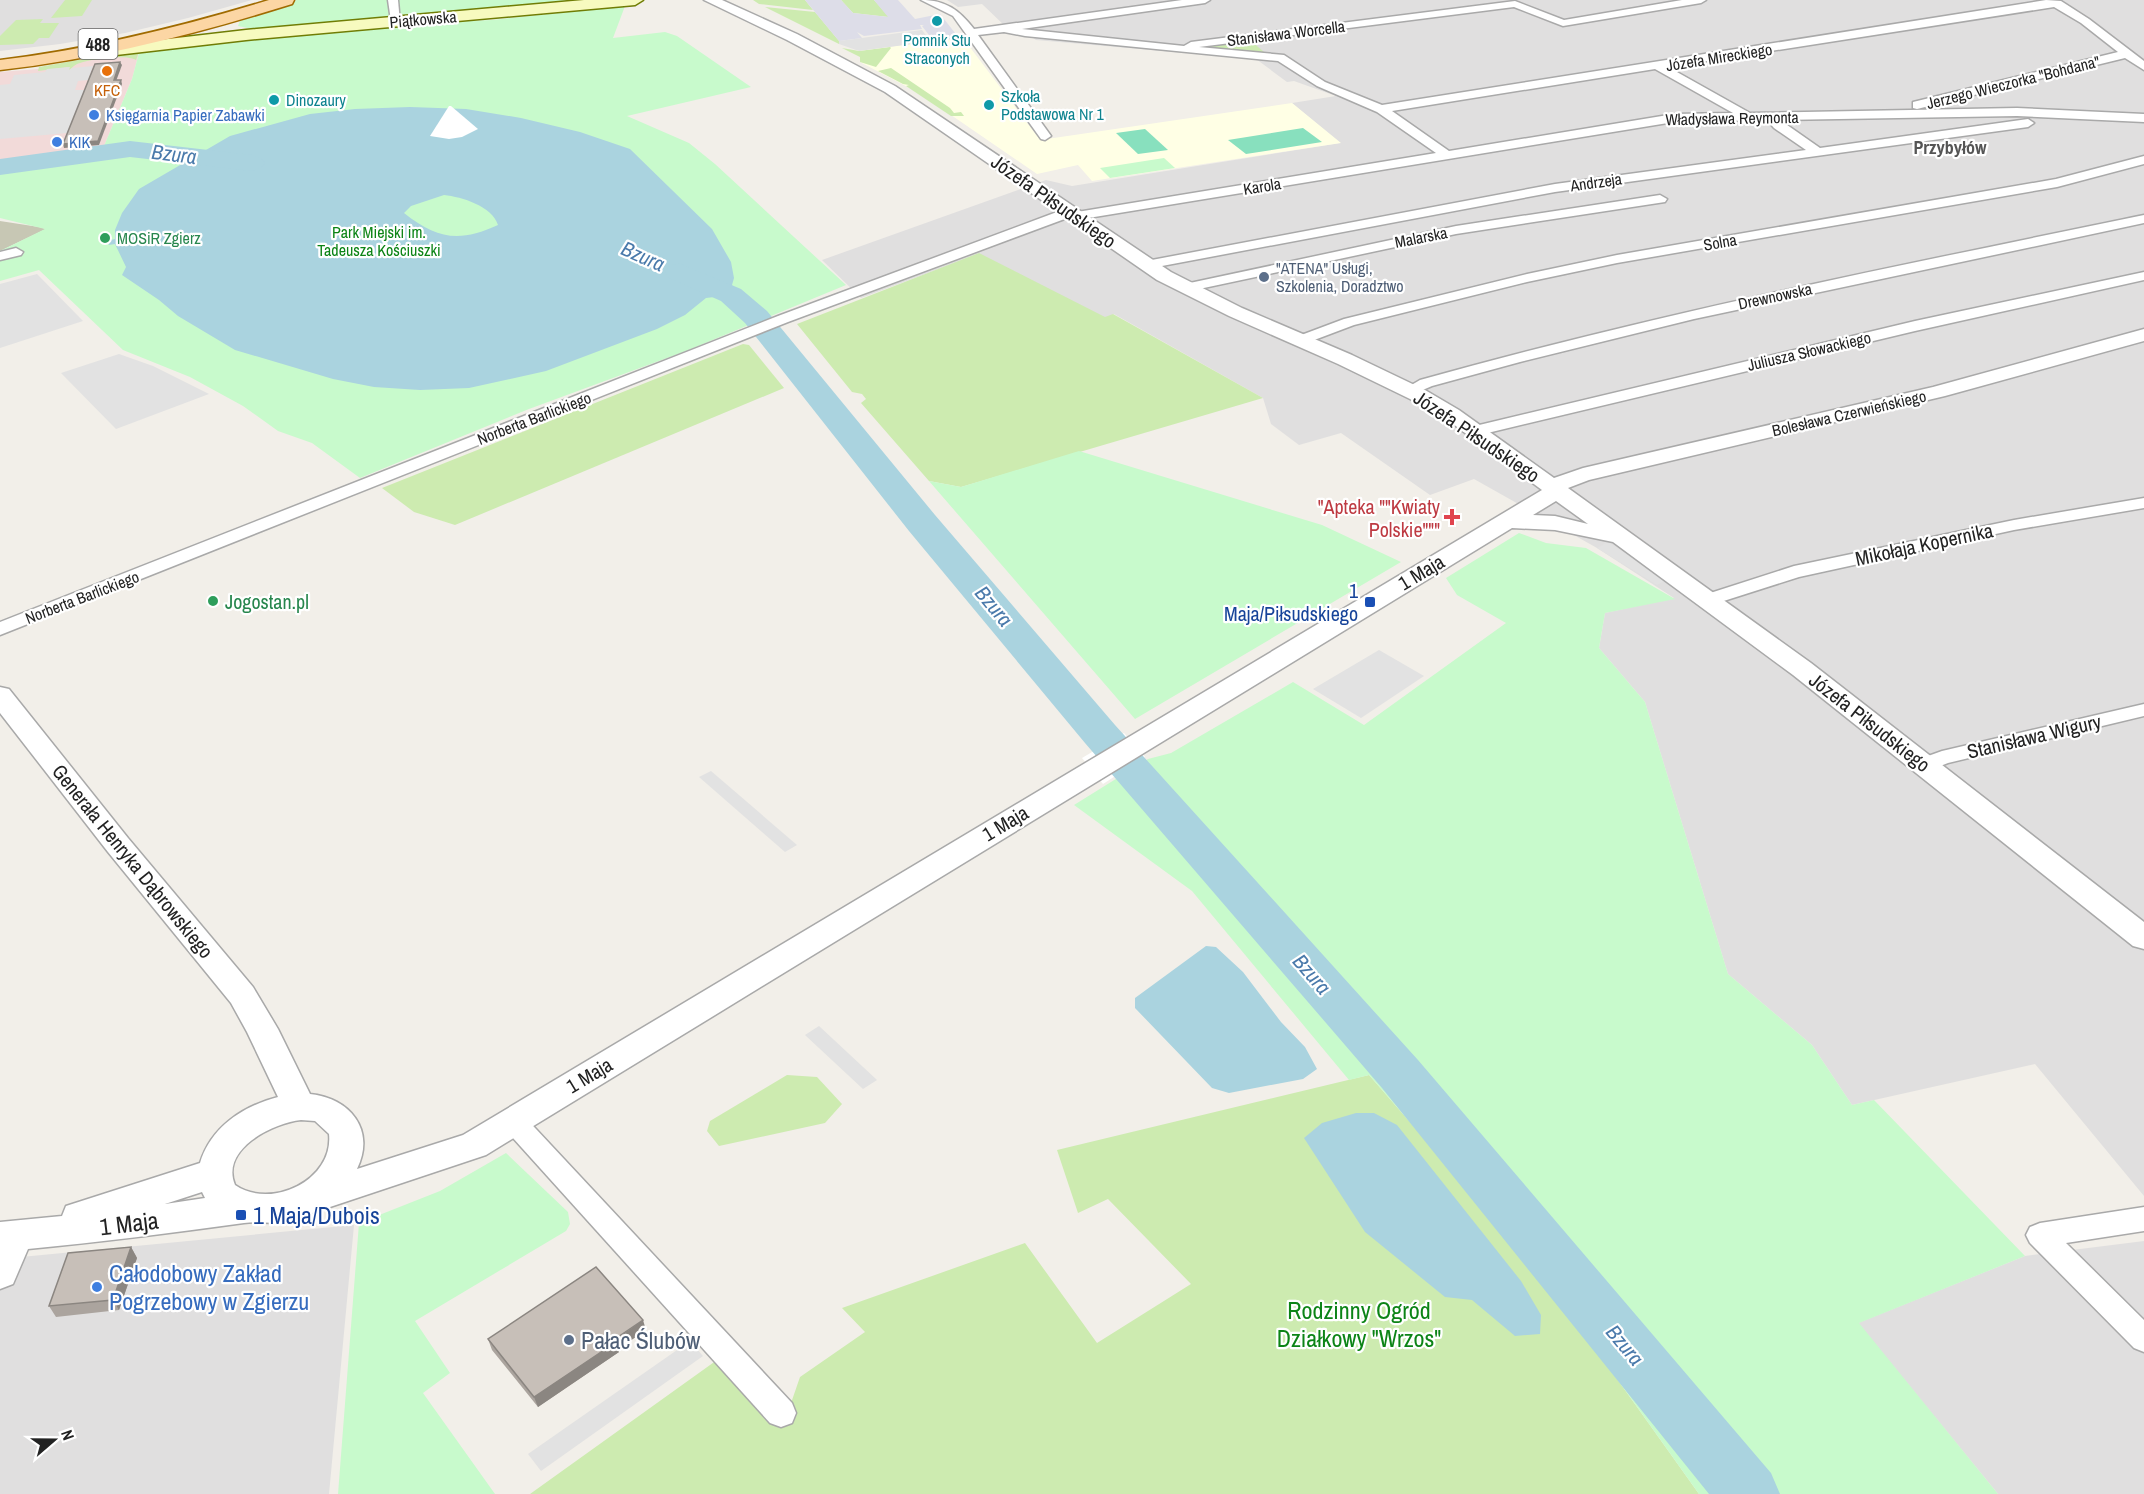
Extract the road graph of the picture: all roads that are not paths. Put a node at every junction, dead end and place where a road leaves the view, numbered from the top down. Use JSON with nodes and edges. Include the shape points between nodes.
{"nodes":[{"id":1,"x":270,"y":0,"type":"edge"},
{"id":2,"x":286,"y":0,"type":"edge"},
{"id":3,"x":393,"y":0,"type":"edge"},
{"id":4,"x":635,"y":0,"type":"edge"},
{"id":5,"x":926,"y":0,"type":"edge"},
{"id":6,"x":1206,"y":0,"type":"edge"},
{"id":7,"x":1701,"y":0,"type":"edge"},
{"id":8,"x":714,"y":1,"type":"edge"},
{"id":9,"x":736,"y":1,"type":"edge"},
{"id":10,"x":2054,"y":2,"type":"edge"},
{"id":11,"x":247,"y":12,"type":"junction"},
{"id":12,"x":756,"y":20,"type":"junction"},
{"id":13,"x":396,"y":21,"type":"junction"},
{"id":14,"x":199,"y":24,"type":"junction"},
{"id":15,"x":1007,"y":29,"type":"junction"},
{"id":16,"x":228,"y":33,"type":"junction"},
{"id":17,"x":971,"y":33,"type":"junction"},
{"id":18,"x":246,"y":35,"type":"junction"},
{"id":19,"x":1255,"y":37,"type":"junction"},
{"id":20,"x":1187,"y":49,"type":"junction"},
{"id":21,"x":99,"y":51,"type":"junction"},
{"id":22,"x":2126,"y":54,"type":"junction"},
{"id":23,"x":0,"y":56,"type":"edge"},
{"id":24,"x":1280,"y":57,"type":"junction"},
{"id":25,"x":0,"y":65,"type":"edge"},
{"id":26,"x":1659,"y":67,"type":"junction"},
{"id":27,"x":2144,"y":67,"type":"edge"},
{"id":28,"x":1382,"y":109,"type":"junction"},
{"id":29,"x":2043,"y":112,"type":"junction"},
{"id":30,"x":1903,"y":113,"type":"junction"},
{"id":31,"x":1745,"y":115,"type":"junction"},
{"id":32,"x":1770,"y":116,"type":"junction"},
{"id":33,"x":2144,"y":118,"type":"edge"},
{"id":34,"x":1045,"y":136,"type":"dead end"},
{"id":35,"x":1819,"y":153,"type":"junction"},
{"id":36,"x":1448,"y":156,"type":"junction"},
{"id":37,"x":2144,"y":160,"type":"edge"},
{"id":38,"x":1660,"y":199,"type":"dead end"},
{"id":39,"x":1073,"y":214,"type":"junction"},
{"id":40,"x":2144,"y":219,"type":"edge"},
{"id":41,"x":16,"y":252,"type":"dead end"},
{"id":42,"x":0,"y":256,"type":"edge"},
{"id":43,"x":1146,"y":265,"type":"junction"},
{"id":44,"x":2144,"y":276,"type":"edge"},
{"id":45,"x":1185,"y":288,"type":"junction"},
{"id":46,"x":2144,"y":335,"type":"edge"},
{"id":47,"x":1301,"y":340,"type":"junction"},
{"id":48,"x":1411,"y":390,"type":"junction"},
{"id":49,"x":1475,"y":431,"type":"junction"},
{"id":50,"x":1555,"y":489,"type":"junction"},
{"id":51,"x":2144,"y":503,"type":"edge"},
{"id":52,"x":1504,"y":521,"type":"junction"},
{"id":53,"x":1623,"y":540,"type":"junction"},
{"id":54,"x":1708,"y":600,"type":"junction"},
{"id":55,"x":0,"y":629,"type":"edge"},
{"id":56,"x":0,"y":695,"type":"edge"},
{"id":57,"x":2144,"y":710,"type":"edge"},
{"id":58,"x":1925,"y":765,"type":"junction"},
{"id":59,"x":2144,"y":938,"type":"edge"},
{"id":60,"x":286,"y":1109,"type":"junction"},
{"id":61,"x":513,"y":1121,"type":"junction"},
{"id":62,"x":452,"y":1152,"type":"junction"},
{"id":63,"x":345,"y":1160,"type":"junction"},
{"id":64,"x":215,"y":1173,"type":"junction"},
{"id":65,"x":306,"y":1198,"type":"junction"},
{"id":66,"x":243,"y":1208,"type":"junction"},
{"id":67,"x":2144,"y":1219,"type":"edge"},
{"id":68,"x":8,"y":1236,"type":"edge"},
{"id":69,"x":0,"y":1273,"type":"edge"},
{"id":70,"x":2144,"y":1339,"type":"edge"},
{"id":71,"x":781,"y":1413,"type":"dead end"}],
"edges":[{"from":1,"to":14,"type":"main road","number":"488"},
{"from":2,"to":11,"type":"main road","number":"488"},
{"from":3,"to":13,"type":"street"},
{"from":4,"to":13,"type":"main road","name":"Piątkowska"},
{"from":5,"to":17,"type":"street","via":[[955,12]]},
{"from":6,"to":15,"type":"street"},
{"from":7,"to":19,"type":"street","name":"Stanisława Worcella","via":[[1563,23],[1515,4]]},
{"from":8,"to":12,"type":"street","name":"Józefa Piłsudskiego"},
{"from":9,"to":12,"type":"street","name":"Józefa Piłsudskiego"},
{"from":10,"to":22,"type":"street"},
{"from":10,"to":26,"type":"street","name":"Józefa Mireckiego"},
{"from":11,"to":14,"type":"main road","number":"488"},
{"from":11,"to":16,"type":"main road","via":[[232,22]]},
{"from":12,"to":39,"type":"street","name":"Józefa Piłsudskiego","via":[[890,89]]},
{"from":13,"to":18,"type":"main road","name":"Piątkowska"},
{"from":14,"to":16,"type":"main road","name":"Piątkowska"},
{"from":14,"to":21,"type":"main road","number":"488"},
{"from":14,"to":23,"type":"main road","number":"488","via":[[102,44]]},
{"from":15,"to":17,"type":"street"},
{"from":15,"to":20,"type":"street","name":"Stanisława Worcella"},
{"from":16,"to":18,"type":"main road","name":"Piątkowska"},
{"from":17,"to":34,"type":"street"},
{"from":18,"to":21,"type":"main road","name":"Piątkowska"},
{"from":19,"to":20,"type":"street","name":"Stanisława Worcella","via":[[1191,45]]},
{"from":19,"to":24,"type":"street"},
{"from":20,"to":24,"type":"street"},
{"from":21,"to":25,"type":"main road","number":"488"},
{"from":22,"to":27,"type":"street"},
{"from":22,"to":30,"type":"street","name":"Jerzego Wieczorka \"Bohdana\"","via":[[1903,109]]},
{"from":24,"to":28,"type":"street","via":[[1321,84]]},
{"from":26,"to":28,"type":"street","name":"Józefa Mireckiego"},
{"from":26,"to":31,"type":"street"},
{"from":28,"to":36,"type":"street"},
{"from":29,"to":30,"type":"street","name":"Władysława Reymonta"},
{"from":29,"to":33,"type":"street","name":"Władysława Reymonta"},
{"from":29,"to":35,"type":"street","name":"Andrzeja","via":[[2043,118],[2027,123]]},
{"from":30,"to":32,"type":"street","name":"Władysława Reymonta"},
{"from":31,"to":32,"type":"street","name":"Władysława Reymonta"},
{"from":31,"to":36,"type":"street","name":"Władysława Reymonta","via":[[1659,119]]},
{"from":32,"to":35,"type":"street"},
{"from":35,"to":43,"type":"street","name":"Andrzeja","via":[[1555,188]]},
{"from":36,"to":39,"type":"street","name":"Karola"},
{"from":37,"to":47,"type":"street","name":"Solna","via":[[2057,183],[1617,259],[1349,322]]},
{"from":38,"to":45,"type":"street","name":"Malarska","via":[[1456,230]]},
{"from":39,"to":43,"type":"street","name":"Józefa Piłsudskiego"},
{"from":39,"to":55,"type":"street","name":"Norberta Barlickiego","via":[[777,322]]},
{"from":40,"to":48,"type":"street","name":"Drewnowska","via":[[1676,317],[1522,355]]},
{"from":41,"to":42,"type":"street"},
{"from":43,"to":45,"type":"street","name":"Józefa Piłsudskiego"},
{"from":44,"to":49,"type":"street","name":"Juliusza Słowackiego"},
{"from":45,"to":47,"type":"street","name":"Józefa Piłsudskiego"},
{"from":46,"to":50,"type":"street","name":"Bolesława Czerwieńskiego","via":[[1938,392],[1583,475]]},
{"from":47,"to":48,"type":"street","name":"Józefa Piłsudskiego"},
{"from":48,"to":49,"type":"street","name":"Józefa Piłsudskiego"},
{"from":49,"to":50,"type":"street","name":"Józefa Piłsudskiego"},
{"from":50,"to":52,"type":"street","name":"1 Maja"},
{"from":50,"to":53,"type":"street","name":"Józefa Piłsudskiego"},
{"from":51,"to":54,"type":"street","name":"Mikołaja Kopernika","via":[[2014,525],[1794,572]]},
{"from":52,"to":53,"type":"street","via":[[1555,524]]},
{"from":52,"to":61,"type":"street","name":"1 Maja"},
{"from":53,"to":54,"type":"street","name":"Józefa Piłsudskiego"},
{"from":54,"to":58,"type":"street","name":"Józefa Piłsudskiego"},
{"from":56,"to":60,"type":"street","name":"Generała Henryka Dąbrowskiego","via":[[242,995],[262,1029]]},
{"from":57,"to":58,"type":"street","name":"Stanisława Wigury"},
{"from":58,"to":59,"type":"street","name":"Józefa Piłsudskiego"},
{"from":60,"to":63,"type":"street","via":[[324,1110],[340,1121],[348,1138]]},
{"from":60,"to":64,"type":"street","via":[[239,1131],[219,1158]]},
{"from":61,"to":62,"type":"street","name":"1 Maja","via":[[474,1145]]},
{"from":61,"to":71,"type":"street"},
{"from":62,"to":63,"type":"street","name":"1 Maja"},
{"from":62,"to":65,"type":"street","name":"1 Maja"},
{"from":63,"to":65,"type":"street","via":[[323,1187]]},
{"from":64,"to":66,"type":"street","via":[[218,1188],[227,1200]]},
{"from":64,"to":68,"type":"street","name":"1 Maja"},
{"from":65,"to":66,"type":"street","via":[[273,1209]]},
{"from":66,"to":68,"type":"street","name":"1 Maja"},
{"from":67,"to":70,"type":"street","via":[[2040,1235]]},
{"from":68,"to":69,"type":"street"}]}
